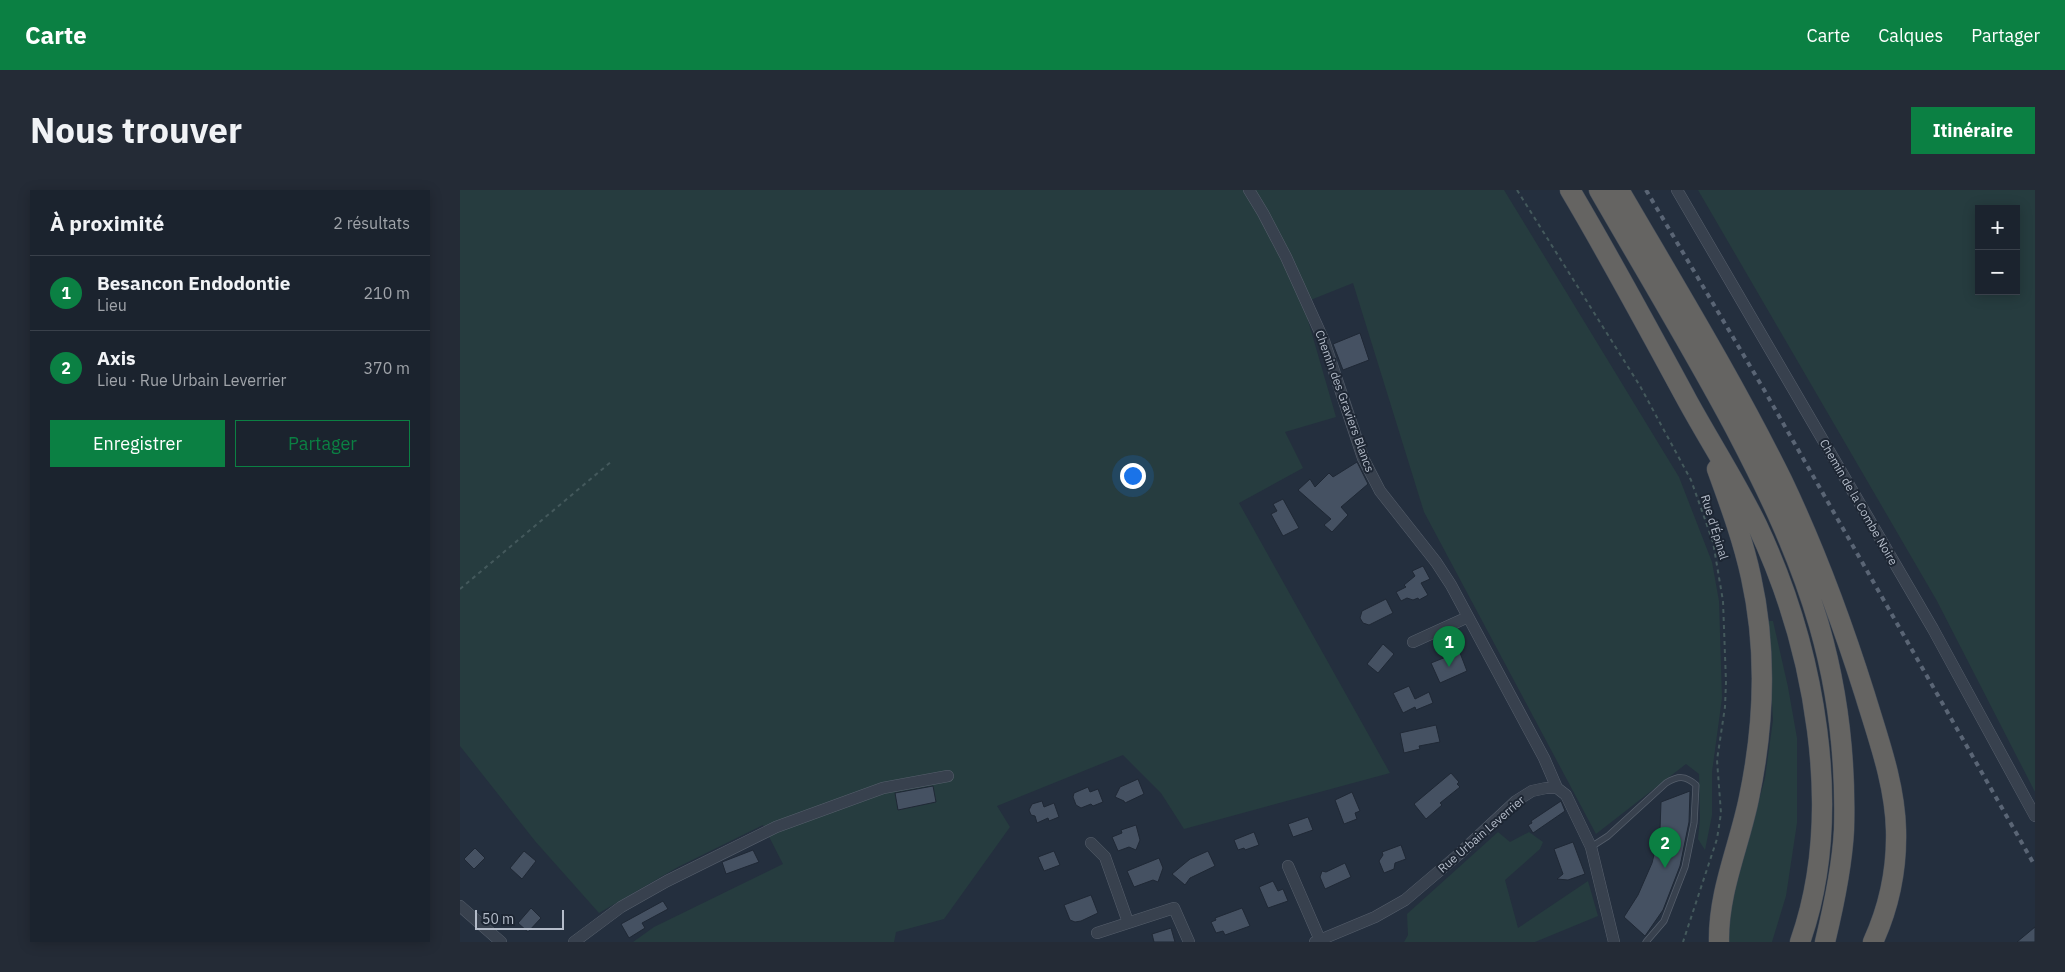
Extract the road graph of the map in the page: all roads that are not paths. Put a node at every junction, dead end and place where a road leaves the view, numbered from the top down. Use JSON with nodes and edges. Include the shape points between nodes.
{"nodes":[{"id":1,"x":1249,"y":190,"type":"edge"},
{"id":2,"x":1570,"y":190,"type":"edge"},
{"id":3,"x":1599,"y":190,"type":"edge"},
{"id":4,"x":1619,"y":190,"type":"edge"},
{"id":5,"x":1676,"y":190,"type":"edge"},
{"id":6,"x":1699,"y":423,"type":"junction"},
{"id":7,"x":1468,"y":617,"type":"junction"},
{"id":8,"x":1413,"y":642,"type":"dead end"},
{"id":9,"x":948,"y":776,"type":"dead end"},
{"id":10,"x":1557,"y":788,"type":"junction"},
{"id":11,"x":2035,"y":816,"type":"edge"},
{"id":12,"x":1091,"y":843,"type":"dead end"},
{"id":13,"x":1591,"y":847,"type":"junction"},
{"id":14,"x":1288,"y":866,"type":"dead end"},
{"id":15,"x":460,"y":906,"type":"edge"},
{"id":16,"x":1128,"y":922,"type":"junction"},
{"id":17,"x":1097,"y":933,"type":"dead end"},
{"id":18,"x":1318,"y":941,"type":"edge"},
{"id":19,"x":501,"y":942,"type":"edge"},
{"id":20,"x":574,"y":942,"type":"edge"},
{"id":21,"x":1189,"y":942,"type":"edge"},
{"id":22,"x":1614,"y":942,"type":"edge"},
{"id":23,"x":1646,"y":942,"type":"edge"},
{"id":24,"x":1718,"y":942,"type":"edge"},
{"id":25,"x":1800,"y":942,"type":"edge"},
{"id":26,"x":1825,"y":942,"type":"edge"},
{"id":27,"x":1873,"y":942,"type":"edge"}],
"edges":[{"from":1,"to":7,"type":"street","name":"Chemin des Graviers Blancs","via":[[1286,257],[1324,341],[1358,443],[1380,491],[1436,562]]},
{"from":2,"to":6,"type":"highway"},
{"from":3,"to":26,"type":"highway","via":[[1759,474],[1787,535],[1819,625],[1834,693],[1843,785],[1842,855]]},
{"from":4,"to":27,"type":"highway","via":[[1726,375],[1778,473],[1805,530],[1844,632],[1886,765],[1896,829],[1892,883]]},
{"from":5,"to":11,"type":"street","name":"Chemin de la Combe Noire","via":[[1934,630]]},
{"from":6,"to":24,"type":"highway","via":[[1747,559],[1758,622],[1761,669],[1753,775],[1745,818],[1726,884]]},
{"from":6,"to":25,"type":"highway","via":[[1737,485],[1766,546],[1796,631],[1812,697],[1820,764],[1821,830],[1817,875]]},
{"from":7,"to":8,"type":"street"},
{"from":7,"to":10,"type":"street","name":"Chemin des Graviers Blancs"},
{"from":9,"to":20,"type":"street","via":[[883,788],[776,827],[622,907]]},
{"from":10,"to":13,"type":"street","via":[[1566,795]]},
{"from":10,"to":18,"type":"street","name":"Rue Urbain Leverrier","via":[[1532,791],[1516,801],[1405,900],[1375,917]]},
{"from":12,"to":16,"type":"street","via":[[1106,857]]},
{"from":13,"to":22,"type":"street"},
{"from":13,"to":23,"type":"lane","via":[[1608,836],[1666,783],[1677,777],[1688,778],[1696,785],[1694,823],[1686,868],[1664,921]]},
{"from":14,"to":18,"type":"street"},
{"from":15,"to":19,"type":"street"},
{"from":16,"to":17,"type":"street"},
{"from":16,"to":21,"type":"street","via":[[1174,908]]}]}
